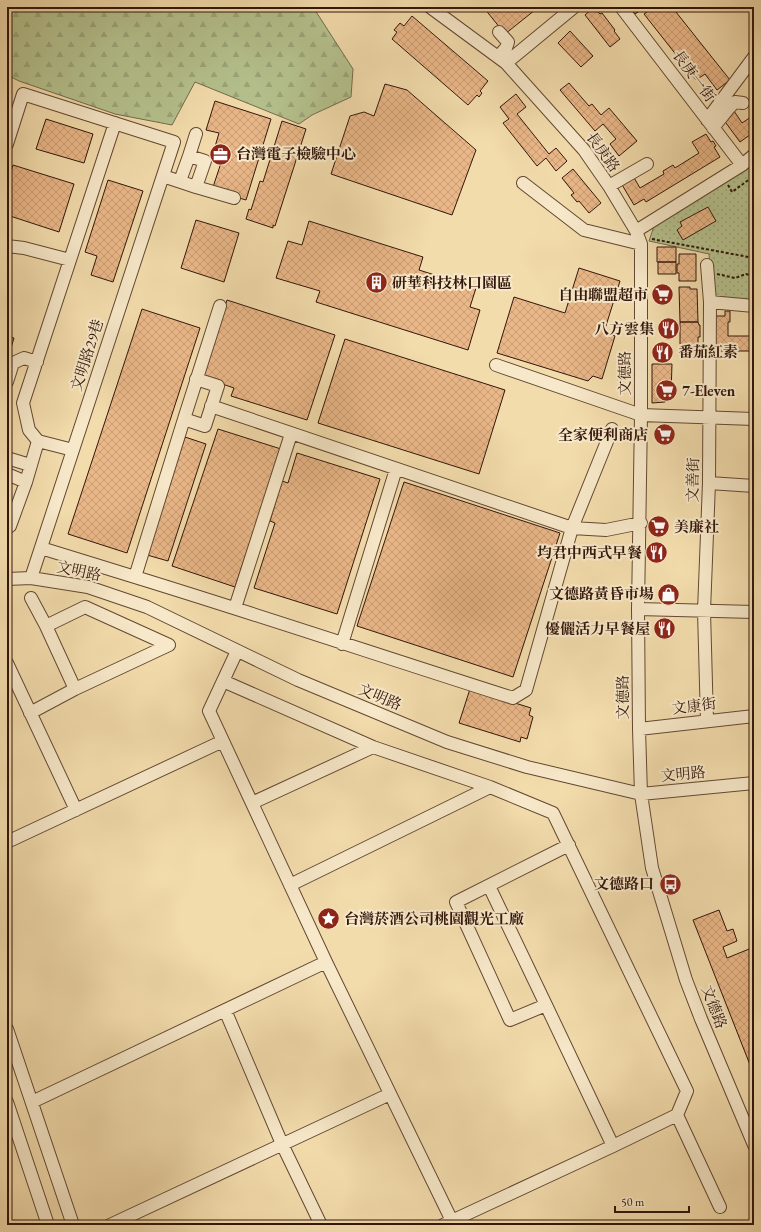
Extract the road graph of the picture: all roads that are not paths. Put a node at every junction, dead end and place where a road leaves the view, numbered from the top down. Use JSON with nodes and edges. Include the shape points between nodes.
{"nodes":[{"id":1,"x":430,"y":7,"type":"edge"},
{"id":2,"x":621,"y":7,"type":"edge"},
{"id":3,"x":566,"y":9,"type":"edge"},
{"id":4,"x":499,"y":32,"type":"dead end"},
{"id":5,"x":754,"y":57,"type":"edge"},
{"id":6,"x":502,"y":60,"type":"junction"},
{"id":7,"x":743,"y":103,"type":"dead end"},
{"id":8,"x":116,"y":123,"type":"junction"},
{"id":9,"x":710,"y":124,"type":"junction"},
{"id":10,"x":196,"y":134,"type":"dead end"},
{"id":11,"x":7,"y":144,"type":"edge"},
{"id":12,"x":754,"y":155,"type":"edge"},
{"id":13,"x":188,"y":156,"type":"junction"},
{"id":14,"x":647,"y":164,"type":"dead end"},
{"id":15,"x":742,"y":165,"type":"junction"},
{"id":16,"x":163,"y":176,"type":"junction"},
{"id":17,"x":180,"y":181,"type":"junction"},
{"id":18,"x":523,"y":183,"type":"dead end"},
{"id":19,"x":609,"y":186,"type":"junction"},
{"id":20,"x":196,"y":187,"type":"junction"},
{"id":21,"x":234,"y":198,"type":"dead end"},
{"id":22,"x":636,"y":231,"type":"junction"},
{"id":23,"x":646,"y":242,"type":"junction"},
{"id":24,"x":7,"y":246,"type":"edge"},
{"id":25,"x":70,"y":260,"type":"junction"},
{"id":26,"x":707,"y":269,"type":"road end"},
{"id":27,"x":710,"y":302,"type":"junction"},
{"id":28,"x":220,"y":306,"type":"dead end"},
{"id":29,"x":754,"y":306,"type":"edge"},
{"id":30,"x":37,"y":362,"type":"junction"},
{"id":31,"x":496,"y":366,"type":"dead end"},
{"id":32,"x":196,"y":379,"type":"junction"},
{"id":33,"x":7,"y":382,"type":"edge"},
{"id":34,"x":211,"y":406,"type":"junction"},
{"id":35,"x":641,"y":415,"type":"junction"},
{"id":36,"x":709,"y":417,"type":"junction"},
{"id":37,"x":184,"y":419,"type":"junction"},
{"id":38,"x":754,"y":419,"type":"edge"},
{"id":39,"x":612,"y":429,"type":"dead end"},
{"id":40,"x":291,"y":434,"type":"junction"},
{"id":41,"x":38,"y":441,"type":"junction"},
{"id":42,"x":73,"y":450,"type":"junction"},
{"id":43,"x":7,"y":458,"type":"edge"},
{"id":44,"x":30,"y":465,"type":"junction"},
{"id":45,"x":396,"y":469,"type":"junction"},
{"id":46,"x":7,"y":474,"type":"edge"},
{"id":47,"x":26,"y":482,"type":"junction"},
{"id":48,"x":709,"y":483,"type":"junction"},
{"id":49,"x":754,"y":486,"type":"edge"},
{"id":50,"x":640,"y":523,"type":"junction"},
{"id":51,"x":7,"y":528,"type":"edge"},
{"id":52,"x":572,"y":528,"type":"junction"},
{"id":53,"x":41,"y":548,"type":"junction"},
{"id":54,"x":135,"y":577,"type":"junction"},
{"id":55,"x":31,"y":578,"type":"junction"},
{"id":56,"x":7,"y":579,"type":"edge"},
{"id":57,"x":31,"y":598,"type":"dead end"},
{"id":58,"x":235,"y":608,"type":"junction"},
{"id":59,"x":638,"y":609,"type":"junction"},
{"id":60,"x":704,"y":611,"type":"junction"},
{"id":61,"x":754,"y":612,"type":"edge"},
{"id":62,"x":46,"y":626,"type":"junction"},
{"id":63,"x":342,"y":644,"type":"junction"},
{"id":64,"x":237,"y":651,"type":"junction"},
{"id":65,"x":7,"y":663,"type":"edge"},
{"id":66,"x":223,"y":681,"type":"junction"},
{"id":67,"x":75,"y":689,"type":"junction"},
{"id":68,"x":30,"y":712,"type":"junction"},
{"id":69,"x":754,"y":716,"type":"edge"},
{"id":70,"x":707,"y":721,"type":"junction"},
{"id":71,"x":639,"y":729,"type":"junction"},
{"id":72,"x":223,"y":741,"type":"junction"},
{"id":73,"x":373,"y":747,"type":"junction"},
{"id":74,"x":754,"y":783,"type":"edge"},
{"id":75,"x":490,"y":787,"type":"junction"},
{"id":76,"x":641,"y":794,"type":"junction"},
{"id":77,"x":252,"y":803,"type":"junction"},
{"id":78,"x":76,"y":810,"type":"junction"},
{"id":79,"x":7,"y":842,"type":"edge"},
{"id":80,"x":569,"y":845,"type":"junction"},
{"id":81,"x":290,"y":885,"type":"junction"},
{"id":82,"x":489,"y":886,"type":"junction"},
{"id":83,"x":326,"y":962,"type":"junction"},
{"id":84,"x":546,"y":1005,"type":"junction"},
{"id":85,"x":225,"y":1010,"type":"junction"},
{"id":86,"x":7,"y":1029,"type":"edge"},
{"id":87,"x":390,"y":1094,"type":"junction"},
{"id":88,"x":32,"y":1102,"type":"junction"},
{"id":89,"x":8,"y":1106,"type":"edge"},
{"id":90,"x":677,"y":1115,"type":"junction"},
{"id":91,"x":282,"y":1144,"type":"junction"},
{"id":92,"x":754,"y":1145,"type":"edge"},
{"id":93,"x":613,"y":1146,"type":"junction"},
{"id":94,"x":720,"y":1207,"type":"dead end"},
{"id":95,"x":454,"y":1222,"type":"edge"},
{"id":96,"x":48,"y":1225,"type":"edge"},
{"id":97,"x":73,"y":1225,"type":"edge"},
{"id":98,"x":110,"y":1225,"type":"edge"},
{"id":99,"x":321,"y":1225,"type":"edge"}],
"edges":[{"from":1,"to":6,"type":"street","name":"長庚路"},
{"from":2,"to":9,"type":"street","name":"長庚一街"},
{"from":3,"to":6,"type":"street"},
{"from":4,"to":6,"type":"street","via":[[508,42]]},
{"from":5,"to":9,"type":"street"},
{"from":6,"to":19,"type":"street","name":"長庚路","via":[[584,150]]},
{"from":7,"to":9,"type":"street","via":[[735,102]]},
{"from":8,"to":11,"type":"street","via":[[23,94]]},
{"from":8,"to":16,"type":"street","name":"文明路29巷","via":[[174,142]]},
{"from":8,"to":25,"type":"street"},
{"from":9,"to":15,"type":"street","name":"長庚一街"},
{"from":10,"to":13,"type":"street"},
{"from":12,"to":15,"type":"street"},
{"from":13,"to":17,"type":"street"},
{"from":13,"to":20,"type":"street","via":[[205,161]]},
{"from":14,"to":19,"type":"street"},
{"from":15,"to":22,"type":"street"},
{"from":16,"to":17,"type":"street"},
{"from":16,"to":42,"type":"street","name":"文明路29巷"},
{"from":17,"to":20,"type":"street"},
{"from":18,"to":23,"type":"street","via":[[584,230]]},
{"from":19,"to":22,"type":"street","name":"長庚路"},
{"from":20,"to":21,"type":"street"},
{"from":22,"to":23,"type":"street","name":"文德路"},
{"from":23,"to":35,"type":"street","name":"文德路"},
{"from":24,"to":25,"type":"street"},
{"from":25,"to":30,"type":"street"},
{"from":26,"to":27,"type":"street","name":"文善街"},
{"from":27,"to":29,"type":"street"},
{"from":27,"to":36,"type":"street","name":"文善街"},
{"from":28,"to":32,"type":"street"},
{"from":30,"to":33,"type":"street","via":[[24,358],[13,363]]},
{"from":30,"to":41,"type":"street","via":[[23,403],[29,430]]},
{"from":31,"to":35,"type":"street"},
{"from":32,"to":34,"type":"street","via":[[218,386]]},
{"from":32,"to":37,"type":"street"},
{"from":34,"to":37,"type":"street","via":[[205,426]]},
{"from":34,"to":40,"type":"street"},
{"from":35,"to":36,"type":"street"},
{"from":35,"to":50,"type":"street","name":"文德路"},
{"from":36,"to":38,"type":"street"},
{"from":36,"to":48,"type":"street","name":"文善街"},
{"from":37,"to":54,"type":"street"},
{"from":39,"to":52,"type":"street"},
{"from":40,"to":45,"type":"street"},
{"from":40,"to":58,"type":"street"},
{"from":41,"to":42,"type":"street"},
{"from":41,"to":44,"type":"street"},
{"from":42,"to":53,"type":"street","name":"文明路29巷"},
{"from":43,"to":44,"type":"street"},
{"from":44,"to":47,"type":"street"},
{"from":45,"to":52,"type":"street"},
{"from":45,"to":63,"type":"street"},
{"from":46,"to":47,"type":"street"},
{"from":47,"to":51,"type":"street","via":[[10,526]]},
{"from":48,"to":49,"type":"street"},
{"from":48,"to":60,"type":"street","name":"文善街"},
{"from":50,"to":52,"type":"street","via":[[606,530]]},
{"from":50,"to":59,"type":"street","name":"文德路"},
{"from":52,"to":63,"type":"street","via":[[526,690],[513,698]]},
{"from":53,"to":54,"type":"street"},
{"from":53,"to":55,"type":"street","name":"文明路29巷"},
{"from":54,"to":58,"type":"street"},
{"from":55,"to":56,"type":"street","name":"文明路"},
{"from":55,"to":64,"type":"street","name":"文明路","via":[[88,586],[147,607]]},
{"from":57,"to":62,"type":"street"},
{"from":58,"to":63,"type":"street"},
{"from":59,"to":60,"type":"street"},
{"from":59,"to":71,"type":"street","name":"文德路"},
{"from":60,"to":61,"type":"street"},
{"from":60,"to":70,"type":"street","name":"文善街"},
{"from":62,"to":67,"type":"street"},
{"from":62,"to":67,"type":"street","via":[[85,607],[169,645]]},
{"from":64,"to":66,"type":"street"},
{"from":64,"to":76,"type":"street","name":"文明路","via":[[298,680],[447,742],[527,767]]},
{"from":65,"to":68,"type":"street"},
{"from":66,"to":72,"type":"street","via":[[209,711]]},
{"from":66,"to":73,"type":"street"},
{"from":67,"to":68,"type":"street"},
{"from":68,"to":78,"type":"street"},
{"from":69,"to":70,"type":"street","name":"文康街"},
{"from":70,"to":71,"type":"street","name":"文康街"},
{"from":71,"to":76,"type":"street","name":"文德路"},
{"from":72,"to":77,"type":"street"},
{"from":72,"to":78,"type":"street"},
{"from":73,"to":75,"type":"street"},
{"from":73,"to":77,"type":"street"},
{"from":74,"to":76,"type":"street","name":"文明路"},
{"from":75,"to":80,"type":"street","via":[[553,813]]},
{"from":75,"to":81,"type":"street"},
{"from":76,"to":92,"type":"street","name":"文德路","via":[[652,868],[686,980]]},
{"from":77,"to":81,"type":"street"},
{"from":78,"to":79,"type":"street"},
{"from":80,"to":82,"type":"street"},
{"from":80,"to":90,"type":"street","via":[[687,1091]]},
{"from":81,"to":83,"type":"street"},
{"from":82,"to":84,"type":"street"},
{"from":82,"to":84,"type":"street","via":[[456,902],[510,1020]]},
{"from":83,"to":85,"type":"street"},
{"from":83,"to":87,"type":"street"},
{"from":84,"to":93,"type":"street"},
{"from":85,"to":88,"type":"street"},
{"from":85,"to":91,"type":"street"},
{"from":86,"to":88,"type":"street"},
{"from":87,"to":91,"type":"street"},
{"from":87,"to":95,"type":"street"},
{"from":88,"to":97,"type":"street"},
{"from":89,"to":96,"type":"street"},
{"from":90,"to":93,"type":"street"},
{"from":90,"to":94,"type":"street"},
{"from":91,"to":98,"type":"street"},
{"from":91,"to":99,"type":"street"},
{"from":93,"to":95,"type":"street"}]}
